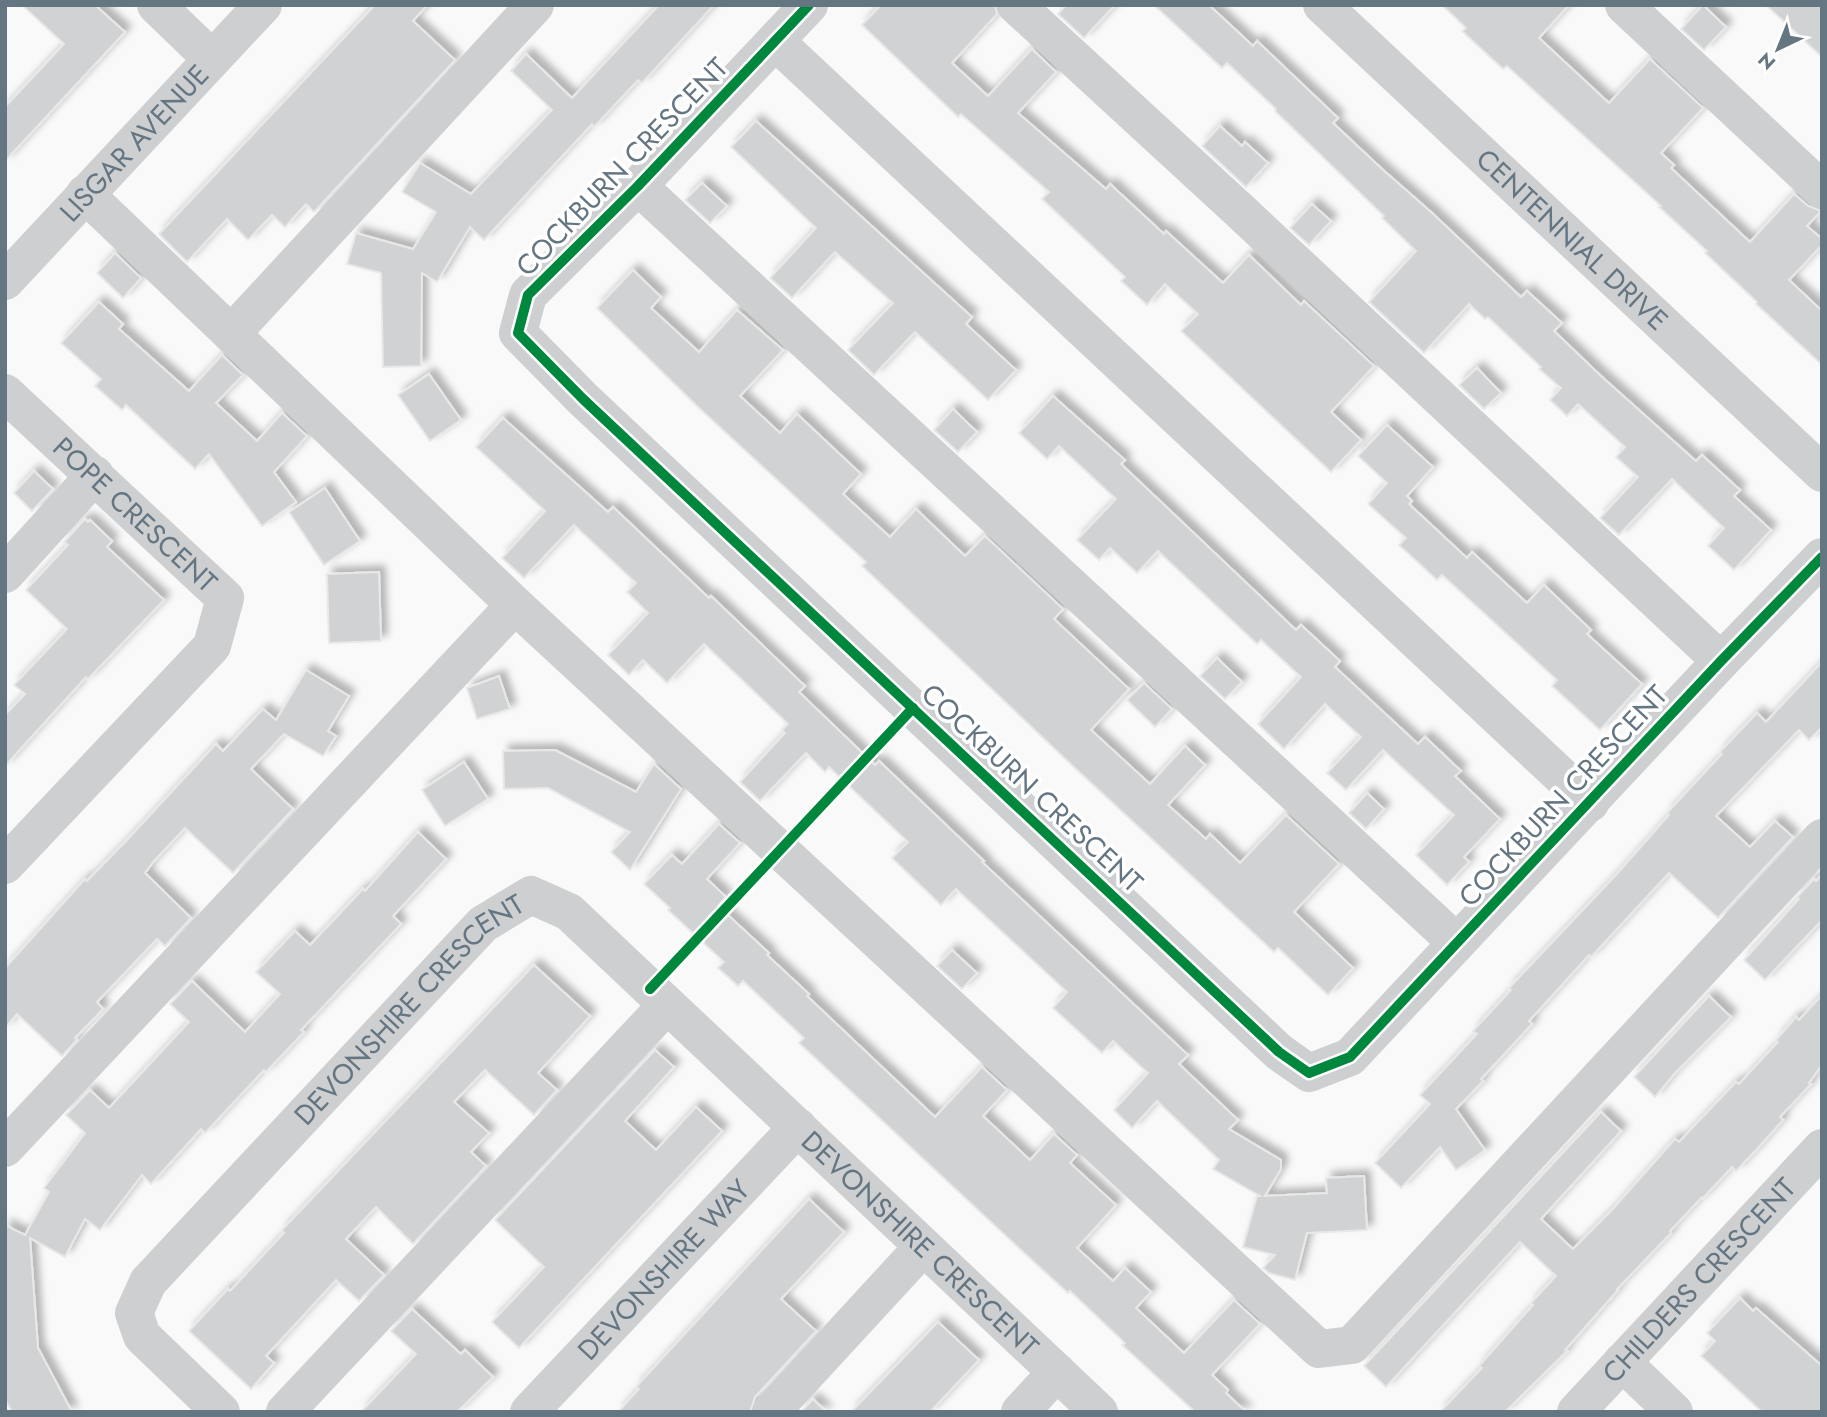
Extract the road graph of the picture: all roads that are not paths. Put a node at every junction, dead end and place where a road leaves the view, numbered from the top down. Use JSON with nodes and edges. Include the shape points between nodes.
{"nodes":[{"id":1,"x":156,"y":5,"type":"edge"},
{"id":2,"x":263,"y":5,"type":"edge"},
{"id":3,"x":535,"y":5,"type":"edge"},
{"id":4,"x":809,"y":5,"type":"edge"},
{"id":5,"x":1016,"y":5,"type":"edge"},
{"id":6,"x":1624,"y":5,"type":"edge"},
{"id":7,"x":1332,"y":8,"type":"edge"},
{"id":8,"x":775,"y":41,"type":"junction"},
{"id":9,"x":212,"y":59,"type":"junction"},
{"id":10,"x":638,"y":186,"type":"junction"},
{"id":11,"x":1822,"y":190,"type":"edge"},
{"id":12,"x":85,"y":194,"type":"junction"},
{"id":13,"x":5,"y":281,"type":"edge"},
{"id":14,"x":232,"y":333,"type":"junction"},
{"id":15,"x":5,"y":393,"type":"edge"},
{"id":16,"x":1822,"y":473,"type":"edge"},
{"id":17,"x":95,"y":475,"type":"junction"},
{"id":18,"x":1822,"y":557,"type":"edge"},
{"id":19,"x":5,"y":574,"type":"edge"},
{"id":20,"x":515,"y":605,"type":"junction"},
{"id":21,"x":1721,"y":661,"type":"junction"},
{"id":22,"x":1590,"y":803,"type":"junction"},
{"id":23,"x":1822,"y":838,"type":"edge"},
{"id":24,"x":5,"y":866,"type":"edge"},
{"id":25,"x":1456,"y":942,"type":"junction"},
{"id":26,"x":667,"y":1005,"type":"junction"},
{"id":27,"x":798,"y":1127,"type":"junction"},
{"id":28,"x":5,"y":1148,"type":"edge"},
{"id":29,"x":1822,"y":1148,"type":"edge"},
{"id":30,"x":923,"y":1247,"type":"junction"},
{"id":31,"x":1622,"y":1363,"type":"junction"},
{"id":32,"x":1057,"y":1373,"type":"junction"},
{"id":33,"x":220,"y":1412,"type":"edge"},
{"id":34,"x":285,"y":1412,"type":"edge"},
{"id":35,"x":529,"y":1412,"type":"edge"},
{"id":36,"x":771,"y":1412,"type":"edge"},
{"id":37,"x":1020,"y":1412,"type":"edge"},
{"id":38,"x":1099,"y":1412,"type":"edge"},
{"id":39,"x":1576,"y":1412,"type":"edge"},
{"id":40,"x":1674,"y":1412,"type":"edge"}],
"edges":[{"from":1,"to":9,"type":"street"},
{"from":2,"to":9,"type":"street","name":"LISGAR AVENUE"},
{"from":3,"to":14,"type":"street"},
{"from":4,"to":8,"type":"street","name":"COCKBURN CRESCENT"},
{"from":5,"to":21,"type":"street"},
{"from":6,"to":11,"type":"street"},
{"from":7,"to":16,"type":"street","name":"CENTENNIAL DRIVE"},
{"from":8,"to":10,"type":"street","name":"COCKBURN CRESCENT"},
{"from":8,"to":22,"type":"street","name":"COCKBURN CRESCENT"},
{"from":9,"to":12,"type":"street","name":"LISGAR AVENUE"},
{"from":10,"to":25,"type":"street"},
{"from":10,"to":25,"type":"street","name":"COCKBURN CRESCENT","via":[[528,295],[518,333],[1279,1052],[1309,1073],[1350,1057]]},
{"from":12,"to":13,"type":"street","name":"LISGAR AVENUE"},
{"from":12,"to":14,"type":"street"},
{"from":14,"to":20,"type":"street"},
{"from":15,"to":17,"type":"street","name":"POPE CRESCENT"},
{"from":17,"to":19,"type":"street"},
{"from":17,"to":24,"type":"street","name":"POPE CRESCENT","via":[[225,598],[212,646]]},
{"from":18,"to":21,"type":"street","name":"COCKBURN CRESCENT"},
{"from":20,"to":23,"type":"street","via":[[1319,1349],[1352,1345]]},
{"from":20,"to":28,"type":"street"},
{"from":21,"to":22,"type":"street","name":"COCKBURN CRESCENT"},
{"from":22,"to":25,"type":"street","name":"COCKBURN CRESCENT"},
{"from":26,"to":27,"type":"street","name":"DEVONSHIRE CRESCENT"},
{"from":26,"to":33,"type":"street","name":"DEVONSHIRE CRESCENT","via":[[569,912],[531,895],[483,924],[148,1282],[134,1313],[142,1336]]},
{"from":26,"to":34,"type":"street"},
{"from":27,"to":30,"type":"street","name":"DEVONSHIRE CRESCENT"},
{"from":27,"to":35,"type":"street","name":"DEVONSHIRE WAY"},
{"from":29,"to":31,"type":"street","name":"CHILDERS CRESCENT"},
{"from":30,"to":32,"type":"street","name":"DEVONSHIRE CRESCENT"},
{"from":30,"to":36,"type":"street"},
{"from":31,"to":39,"type":"street","name":"CHILDERS CRESCENT"},
{"from":31,"to":40,"type":"street"},
{"from":32,"to":37,"type":"street","name":"DEVONSHIRE CRESCENT"},
{"from":32,"to":38,"type":"street","name":"DEVONSHIRE CRESCENT"}]}
